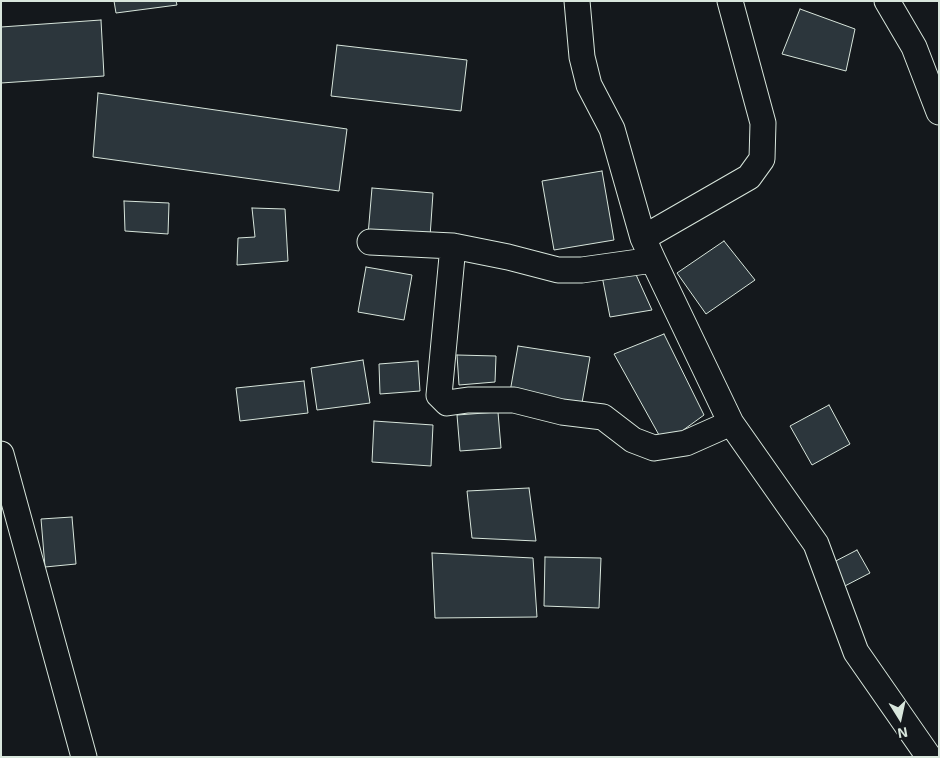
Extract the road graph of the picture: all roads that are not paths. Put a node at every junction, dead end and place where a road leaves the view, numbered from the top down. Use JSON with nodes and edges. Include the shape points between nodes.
{"nodes":[{"id":1,"x":577,"y":1,"type":"edge"},
{"id":2,"x":730,"y":1,"type":"edge"},
{"id":3,"x":887,"y":1,"type":"edge"},
{"id":4,"x":914,"y":47,"type":"junction"},
{"id":5,"x":939,"y":56,"type":"edge"},
{"id":6,"x":939,"y":112,"type":"edge"},
{"id":7,"x":370,"y":242,"type":"dead end"},
{"id":8,"x":453,"y":246,"type":"junction"},
{"id":9,"x":648,"y":249,"type":"junction"},
{"id":10,"x":730,"y":423,"type":"junction"},
{"id":11,"x":1,"y":454,"type":"edge"},
{"id":12,"x":84,"y":757,"type":"edge"},
{"id":13,"x":929,"y":757,"type":"edge"}],
"edges":[{"from":1,"to":9,"type":"street","via":[[582,57],[589,86],[612,129]]},
{"from":2,"to":9,"type":"street","via":[[763,123],[762,159],[749,177]]},
{"from":3,"to":4,"type":"street"},
{"from":4,"to":5,"type":"street"},
{"from":4,"to":6,"type":"street"},
{"from":7,"to":8,"type":"street"},
{"from":8,"to":9,"type":"street","via":[[558,270],[582,270]]},
{"from":8,"to":10,"type":"street","via":[[440,395],[446,403],[514,400],[562,412],[603,417],[633,440],[654,448],[686,443]]},
{"from":9,"to":10,"type":"street"},
{"from":10,"to":13,"type":"street","via":[[816,544],[856,652]]},
{"from":11,"to":12,"type":"street"}]}
